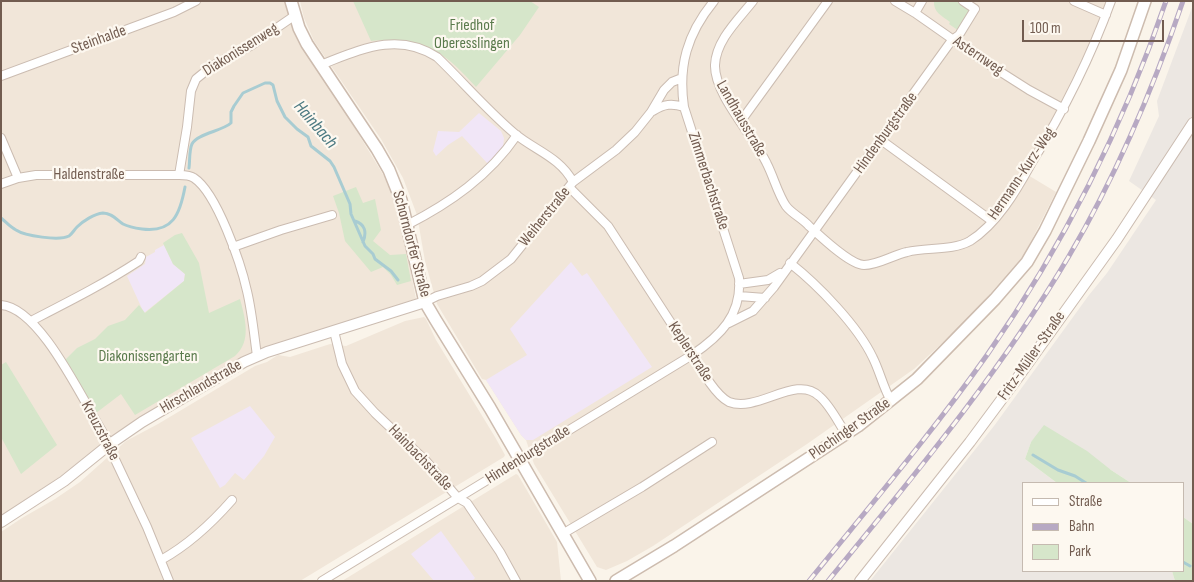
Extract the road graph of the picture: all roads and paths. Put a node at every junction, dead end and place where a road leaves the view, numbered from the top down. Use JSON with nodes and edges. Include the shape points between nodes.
{"nodes":[{"id":1,"x":196,"y":1,"type":"edge"},
{"id":2,"x":291,"y":1,"type":"edge"},
{"id":3,"x":714,"y":1,"type":"edge"},
{"id":4,"x":753,"y":1,"type":"edge"},
{"id":5,"x":828,"y":1,"type":"edge"},
{"id":6,"x":895,"y":1,"type":"edge"},
{"id":7,"x":922,"y":1,"type":"edge"},
{"id":8,"x":962,"y":1,"type":"edge"},
{"id":9,"x":1074,"y":1,"type":"edge"},
{"id":10,"x":1110,"y":1,"type":"edge"},
{"id":11,"x":1146,"y":1,"type":"edge"},
{"id":12,"x":915,"y":13,"type":"junction"},
{"id":13,"x":1106,"y":15,"type":"junction"},
{"id":14,"x":294,"y":16,"type":"junction"},
{"id":15,"x":952,"y":40,"type":"junction"},
{"id":16,"x":320,"y":65,"type":"junction"},
{"id":17,"x":1,"y":76,"type":"edge"},
{"id":18,"x":682,"y":78,"type":"junction"},
{"id":19,"x":684,"y":107,"type":"junction"},
{"id":20,"x":1064,"y":109,"type":"junction"},
{"id":21,"x":651,"y":112,"type":"junction"},
{"id":22,"x":740,"y":121,"type":"junction"},
{"id":23,"x":1193,"y":123,"type":"edge"},
{"id":24,"x":516,"y":135,"type":"junction"},
{"id":25,"x":1,"y":138,"type":"edge"},
{"id":26,"x":881,"y":140,"type":"junction"},
{"id":27,"x":179,"y":174,"type":"junction"},
{"id":28,"x":18,"y":178,"type":"junction"},
{"id":29,"x":1,"y":184,"type":"edge"},
{"id":30,"x":571,"y":184,"type":"junction"},
{"id":31,"x":332,"y":215,"type":"dead end"},
{"id":32,"x":992,"y":221,"type":"junction"},
{"id":33,"x":407,"y":226,"type":"junction"},
{"id":34,"x":814,"y":232,"type":"junction"},
{"id":35,"x":233,"y":247,"type":"junction"},
{"id":36,"x":141,"y":257,"type":"dead end"},
{"id":37,"x":788,"y":266,"type":"junction"},
{"id":38,"x":740,"y":284,"type":"junction"},
{"id":39,"x":739,"y":296,"type":"junction"},
{"id":40,"x":765,"y":298,"type":"junction"},
{"id":41,"x":425,"y":302,"type":"junction"},
{"id":42,"x":1,"y":305,"type":"edge"},
{"id":43,"x":31,"y":321,"type":"junction"},
{"id":44,"x":728,"y":323,"type":"junction"},
{"id":45,"x":335,"y":336,"type":"junction"},
{"id":46,"x":692,"y":355,"type":"junction"},
{"id":47,"x":257,"y":356,"type":"junction"},
{"id":48,"x":891,"y":401,"type":"junction"},
{"id":49,"x":846,"y":434,"type":"junction"},
{"id":50,"x":712,"y":442,"type":"dead end"},
{"id":51,"x":110,"y":444,"type":"junction"},
{"id":52,"x":520,"y":459,"type":"junction"},
{"id":53,"x":458,"y":498,"type":"junction"},
{"id":54,"x":232,"y":500,"type":"dead end"},
{"id":55,"x":1,"y":522,"type":"edge"},
{"id":56,"x":564,"y":533,"type":"junction"},
{"id":57,"x":161,"y":560,"type":"junction"},
{"id":58,"x":580,"y":562,"type":"junction"},
{"id":59,"x":169,"y":581,"type":"edge"},
{"id":60,"x":322,"y":581,"type":"edge"},
{"id":61,"x":516,"y":581,"type":"edge"},
{"id":62,"x":582,"y":581,"type":"edge"},
{"id":63,"x":590,"y":581,"type":"edge"},
{"id":64,"x":616,"y":581,"type":"edge"},
{"id":65,"x":860,"y":581,"type":"edge"}],
"edges":[{"from":1,"to":17,"type":"street","name":"Steinhalde"},
{"from":2,"to":14,"type":"main road","name":"Schorndorfer Straße"},
{"from":3,"to":18,"type":"street","via":[[690,40]]},
{"from":4,"to":22,"type":"street","name":"Landhausstraße","via":[[723,42],[715,65],[722,92]]},
{"from":5,"to":22,"type":"street"},
{"from":6,"to":12,"type":"street","name":"Asternweg"},
{"from":7,"to":12,"type":"street"},
{"from":8,"to":15,"type":"street","name":"Hindenburgstraße","via":[[975,9],[959,35]]},
{"from":9,"to":13,"type":"street"},
{"from":10,"to":13,"type":"street","name":"Hermann-Kurz-Weg"},
{"from":11,"to":48,"type":"main road","name":"Plochinger Straße","via":[[1089,141],[1027,262],[941,356]]},
{"from":12,"to":15,"type":"street","name":"Asternweg"},
{"from":13,"to":20,"type":"street","name":"Hermann-Kurz-Weg"},
{"from":14,"to":16,"type":"main road","name":"Schorndorfer Straße"},
{"from":14,"to":27,"type":"street","name":"Diakonissenweg","via":[[196,79],[191,91]]},
{"from":15,"to":20,"type":"street","name":"Asternweg"},
{"from":15,"to":26,"type":"street","name":"Hindenburgstraße"},
{"from":16,"to":24,"type":"street","name":"Keplerstraße","via":[[380,44],[404,44],[422,49],[437,57]]},
{"from":16,"to":33,"type":"main road","name":"Schorndorfer Straße","via":[[389,170]]},
{"from":18,"to":19,"type":"street","name":"Zimmerbachstraße"},
{"from":18,"to":21,"type":"street","name":"Weiherstraße","via":[[664,90]]},
{"from":19,"to":21,"type":"street","via":[[667,104]]},
{"from":19,"to":38,"type":"street","name":"Zimmerbachstraße"},
{"from":20,"to":32,"type":"street","name":"Hermann-Kurz-Weg","via":[[1022,180]]},
{"from":21,"to":30,"type":"street","name":"Weiherstraße","via":[[616,150]]},
{"from":22,"to":34,"type":"street","name":"Landhausstraße","via":[[763,156],[785,203]]},
{"from":23,"to":65,"type":"street","name":"Fritz-Müller-Straße","via":[[1118,239],[1016,380]]},
{"from":24,"to":30,"type":"street","name":"Keplerstraße","via":[[556,160]]},
{"from":24,"to":33,"type":"street","via":[[508,148],[468,188]]},
{"from":25,"to":28,"type":"street"},
{"from":26,"to":32,"type":"street"},
{"from":26,"to":34,"type":"street","name":"Hindenburgstraße"},
{"from":27,"to":28,"type":"street","name":"Haldenstraße","via":[[36,175]]},
{"from":27,"to":35,"type":"street","via":[[190,176],[202,185]]},
{"from":28,"to":29,"type":"street","name":"Haldenstraße"},
{"from":30,"to":41,"type":"street","name":"Weiherstraße","via":[[511,259],[482,281]]},
{"from":30,"to":46,"type":"street","name":"Keplerstraße","via":[[608,226]]},
{"from":31,"to":35,"type":"street"},
{"from":32,"to":34,"type":"street","name":"Hermann-Kurz-Weg","via":[[965,243],[908,251],[864,265],[854,262]]},
{"from":33,"to":41,"type":"main road","name":"Schorndorfer Straße"},
{"from":34,"to":37,"type":"street","name":"Hindenburgstraße"},
{"from":35,"to":47,"type":"street","via":[[248,294]]},
{"from":36,"to":43,"type":"street","via":[[92,290]]},
{"from":37,"to":38,"type":"street","name":"Hindenburgstraße","via":[[768,280]]},
{"from":37,"to":40,"type":"street","name":"Hindenburgstraße"},
{"from":37,"to":48,"type":"street","via":[[820,290],[858,335],[873,359]]},
{"from":38,"to":39,"type":"street","name":"Hindenburgstraße"},
{"from":39,"to":40,"type":"street"},
{"from":39,"to":44,"type":"street","name":"Hindenburgstraße"},
{"from":40,"to":44,"type":"street","name":"Hindenburgstraße","via":[[748,315]]},
{"from":41,"to":45,"type":"street","name":"Hirschlandstraße"},
{"from":41,"to":52,"type":"main road","name":"Schorndorfer Straße"},
{"from":42,"to":43,"type":"street","name":"Kreuzstraße","via":[[12,308]]},
{"from":43,"to":51,"type":"street","name":"Kreuzstraße","via":[[54,350]]},
{"from":44,"to":46,"type":"street","name":"Hindenburgstraße","via":[[715,338]]},
{"from":45,"to":47,"type":"street","name":"Hirschlandstraße"},
{"from":45,"to":53,"type":"street","name":"Hainbachstraße","via":[[342,364],[355,391],[427,462]]},
{"from":46,"to":49,"type":"street","name":"Keplerstraße","via":[[716,391],[730,402],[748,404],[793,390],[807,390],[819,395]]},
{"from":46,"to":52,"type":"street","name":"Hindenburgstraße"},
{"from":47,"to":51,"type":"street","name":"Hirschlandstraße","via":[[178,400]]},
{"from":48,"to":49,"type":"main road","name":"Plochinger Straße"},
{"from":49,"to":64,"type":"main road","name":"Plochinger Straße"},
{"from":50,"to":56,"type":"street"},
{"from":51,"to":55,"type":"street","name":"Hirschlandstraße","via":[[64,481]]},
{"from":51,"to":57,"type":"street","name":"Kreuzstraße"},
{"from":52,"to":53,"type":"street","name":"Hindenburgstraße"},
{"from":52,"to":56,"type":"main road","name":"Schorndorfer Straße"},
{"from":53,"to":60,"type":"street","name":"Hindenburgstraße"},
{"from":53,"to":61,"type":"street","name":"Hainbachstraße","via":[[467,503]]},
{"from":54,"to":57,"type":"street","via":[[210,524]]},
{"from":56,"to":58,"type":"main road","name":"Schorndorfer Straße"},
{"from":57,"to":59,"type":"street","name":"Kreuzstraße"},
{"from":58,"to":62,"type":"main road","name":"Schorndorfer Straße"},
{"from":58,"to":63,"type":"main road","name":"Schorndorfer Straße"}]}
